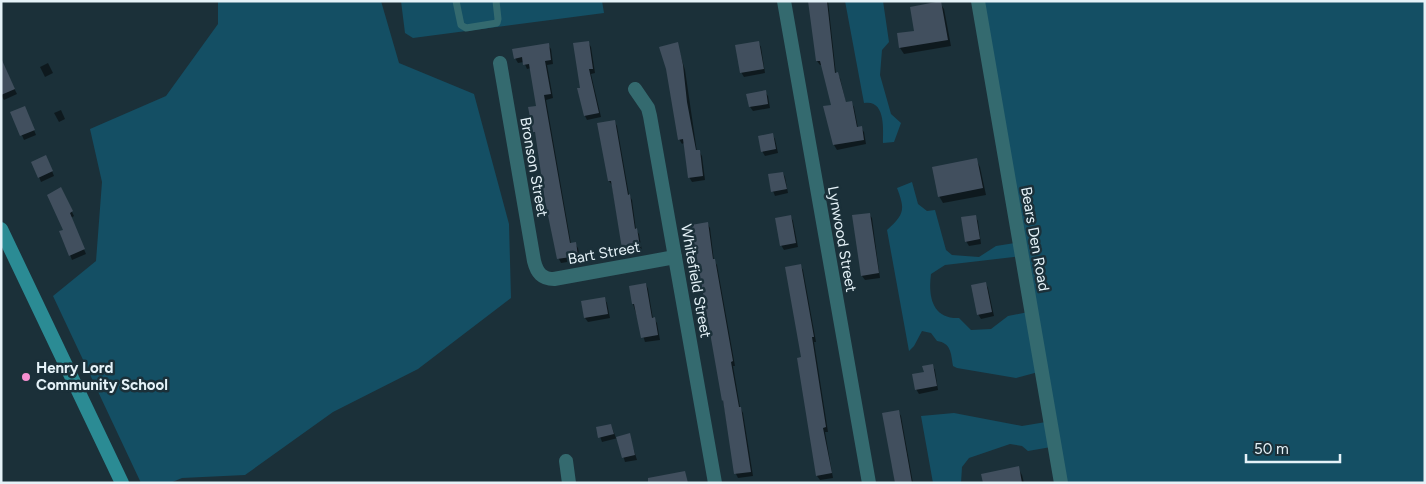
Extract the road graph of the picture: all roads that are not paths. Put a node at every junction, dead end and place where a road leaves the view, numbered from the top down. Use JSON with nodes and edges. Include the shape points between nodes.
{"nodes":[{"id":1,"x":456,"y":1,"type":"edge"},
{"id":2,"x":496,"y":1,"type":"edge"},
{"id":3,"x":784,"y":1,"type":"edge"},
{"id":4,"x":978,"y":1,"type":"edge"},
{"id":5,"x":500,"y":63,"type":"dead end"},
{"id":6,"x":634,"y":90,"type":"dead end"},
{"id":7,"x":1,"y":229,"type":"edge"},
{"id":8,"x":675,"y":257,"type":"junction"},
{"id":9,"x":540,"y":275,"type":"joint"},
{"id":10,"x":566,"y":462,"type":"dead end"},
{"id":11,"x":117,"y":481,"type":"edge"},
{"id":12,"x":569,"y":483,"type":"edge"},
{"id":13,"x":715,"y":483,"type":"edge"},
{"id":14,"x":869,"y":483,"type":"edge"},
{"id":15,"x":1061,"y":483,"type":"edge"}],
"edges":[{"from":1,"to":2,"type":"lane","via":[[461,25],[466,28],[497,23]]},
{"from":3,"to":14,"type":"street","name":"Lynwood Street"},
{"from":4,"to":15,"type":"street","name":"Bears Den Road"},
{"from":5,"to":9,"type":"street","name":"Bronson Street","via":[[534,262]]},
{"from":6,"to":8,"type":"street","name":"Whitefield Street","via":[[644,101],[650,116]]},
{"from":7,"to":11,"type":"main road"},
{"from":8,"to":9,"type":"street","name":"Bart Street","via":[[554,279]]},
{"from":8,"to":13,"type":"street","name":"Whitefield Street"},
{"from":10,"to":12,"type":"street"}]}
